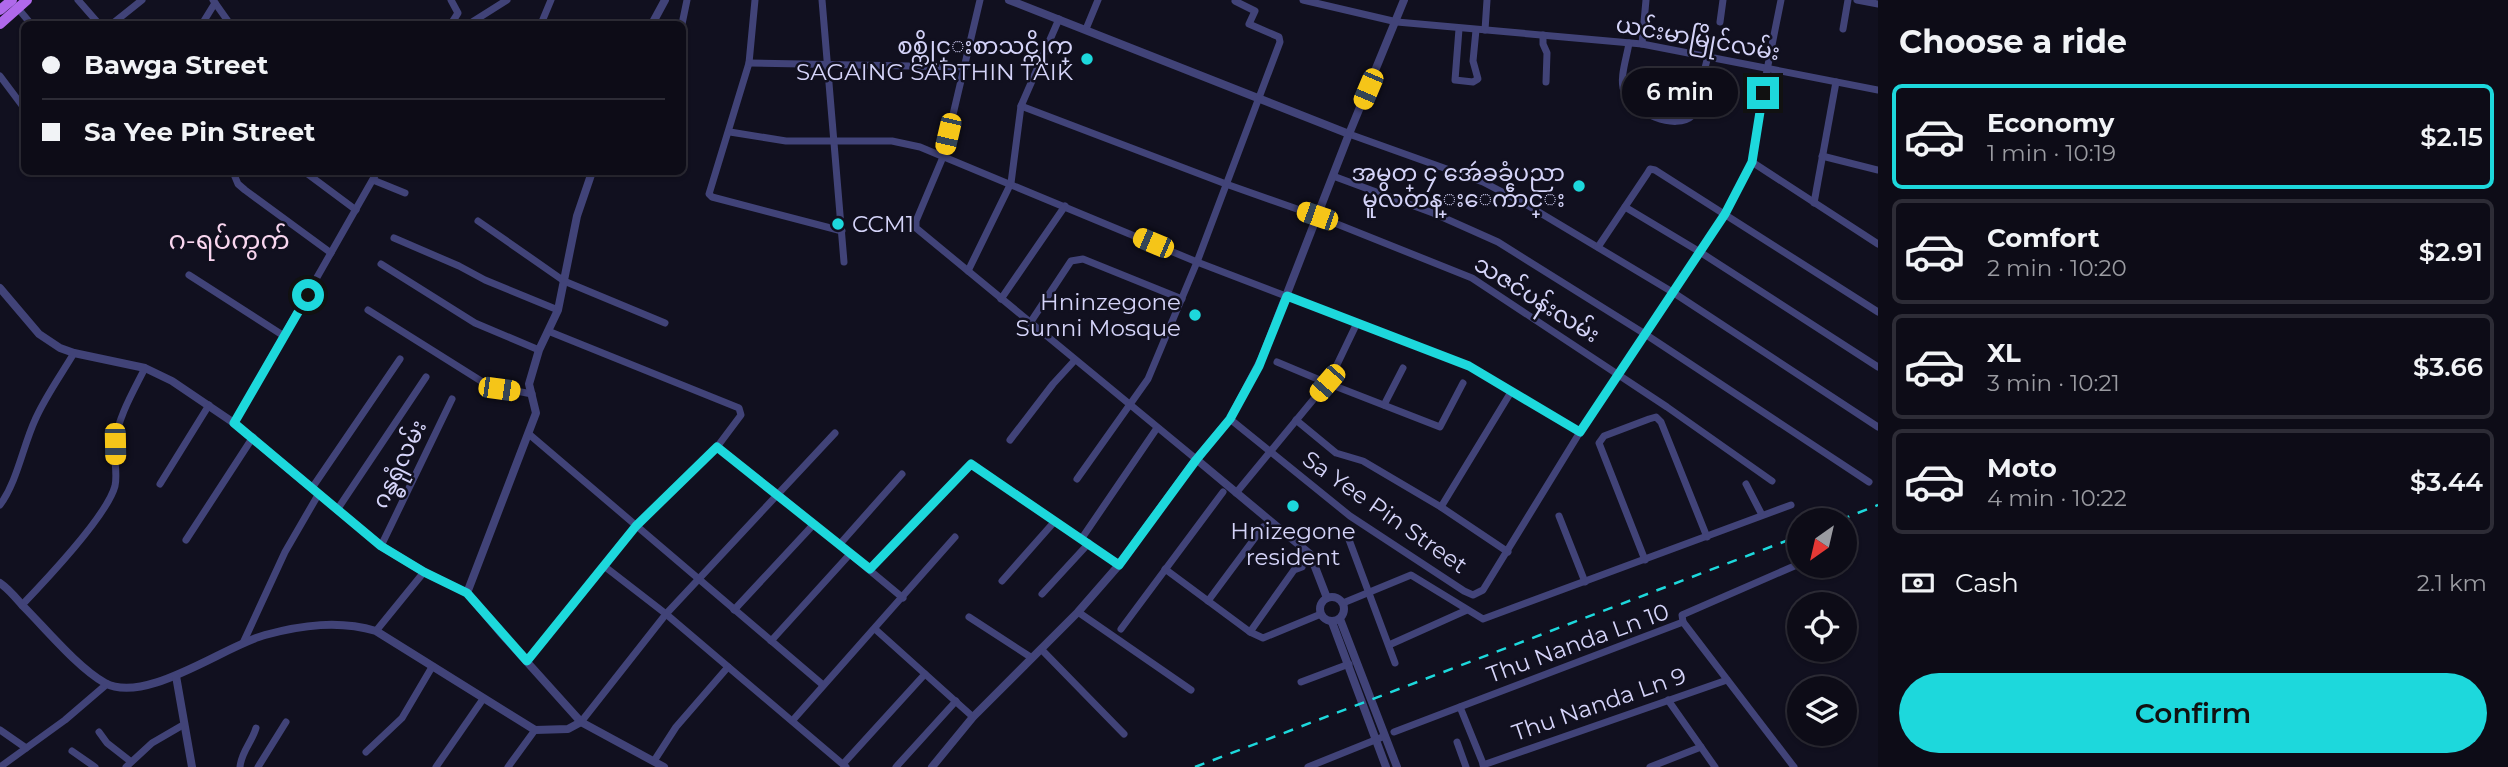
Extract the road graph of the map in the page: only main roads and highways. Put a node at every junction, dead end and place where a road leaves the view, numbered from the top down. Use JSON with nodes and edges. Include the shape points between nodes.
{"nodes":[{"id":1,"x":27,"y":0,"type":"edge"},
{"id":2,"x":15,"y":4,"type":"edge"},
{"id":3,"x":0,"y":10,"type":"edge"},
{"id":4,"x":0,"y":24,"type":"edge"}],
"edges":[{"from":1,"to":2,"type":"main road"},
{"from":2,"to":3,"type":"main road"},
{"from":2,"to":4,"type":"main road"}]}
